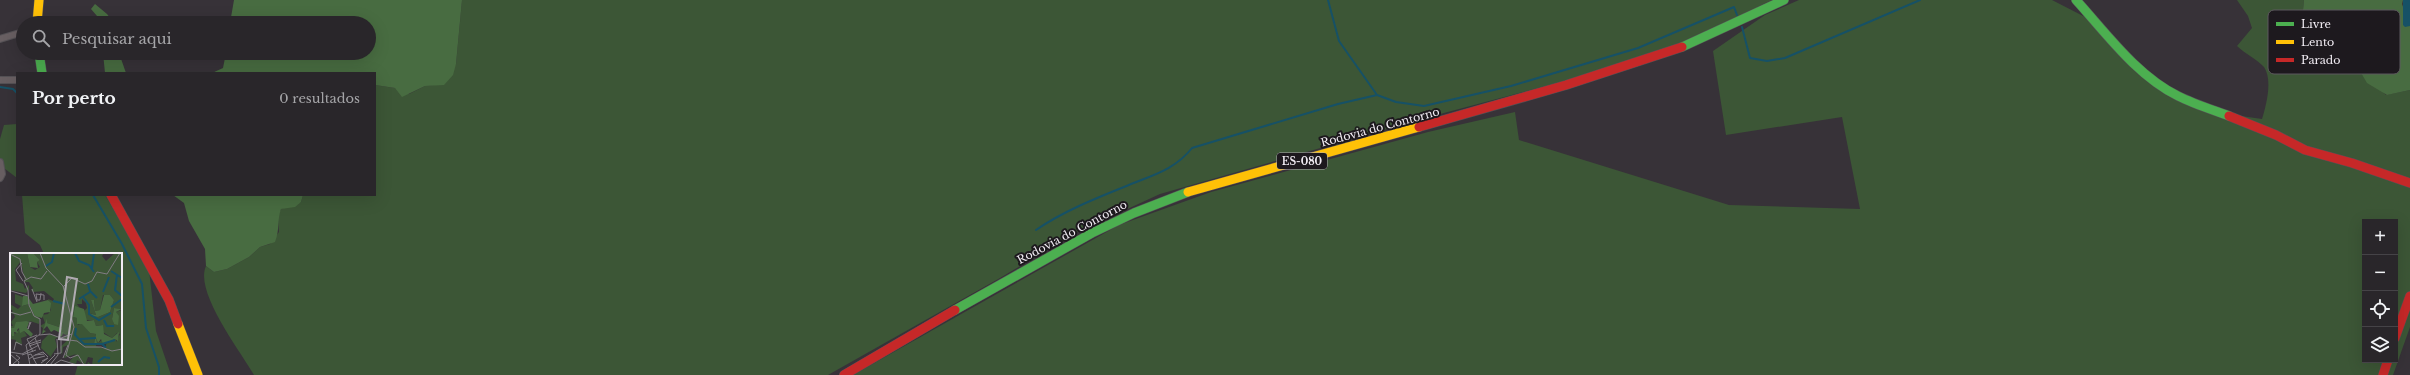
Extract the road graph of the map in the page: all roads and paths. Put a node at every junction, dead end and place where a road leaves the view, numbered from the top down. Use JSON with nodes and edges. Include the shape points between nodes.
{"nodes":[{"id":1,"x":39,"y":0,"type":"edge"},
{"id":2,"x":1784,"y":0,"type":"edge"},
{"id":3,"x":2076,"y":0,"type":"edge"},
{"id":4,"x":38,"y":16,"type":"edge"},
{"id":5,"x":16,"y":34,"type":"edge"},
{"id":6,"x":0,"y":39,"type":"edge"},
{"id":7,"x":40,"y":60,"type":"edge"},
{"id":8,"x":42,"y":72,"type":"edge"},
{"id":9,"x":0,"y":80,"type":"edge"},
{"id":10,"x":16,"y":80,"type":"edge"},
{"id":11,"x":0,"y":162,"type":"edge"},
{"id":12,"x":0,"y":178,"type":"edge"},
{"id":13,"x":2410,"y":183,"type":"edge"},
{"id":14,"x":112,"y":196,"type":"edge"},
{"id":15,"x":2410,"y":296,"type":"edge"},
{"id":16,"x":2398,"y":330,"type":"edge"},
{"id":17,"x":2387,"y":363,"type":"edge"},
{"id":18,"x":198,"y":375,"type":"edge"},
{"id":19,"x":844,"y":375,"type":"edge"},
{"id":20,"x":2384,"y":375,"type":"edge"}],
"edges":[{"from":1,"to":4,"type":"main road"},
{"from":2,"to":19,"type":"main road","name":"Rodovia do Contorno","number":"ES-080","via":[[1682,46],[1566,85],[1178,195],[1142,209],[1066,247]]},
{"from":3,"to":13,"type":"main road","via":[[2126,54],[2178,96],[2276,135],[2305,150]]},
{"from":5,"to":6,"type":"street"},
{"from":7,"to":8,"type":"main road"},
{"from":9,"to":10,"type":"street"},
{"from":11,"to":12,"type":"street"},
{"from":14,"to":18,"type":"main road","via":[[169,300]]},
{"from":15,"to":16,"type":"main road"},
{"from":17,"to":20,"type":"main road"}]}
